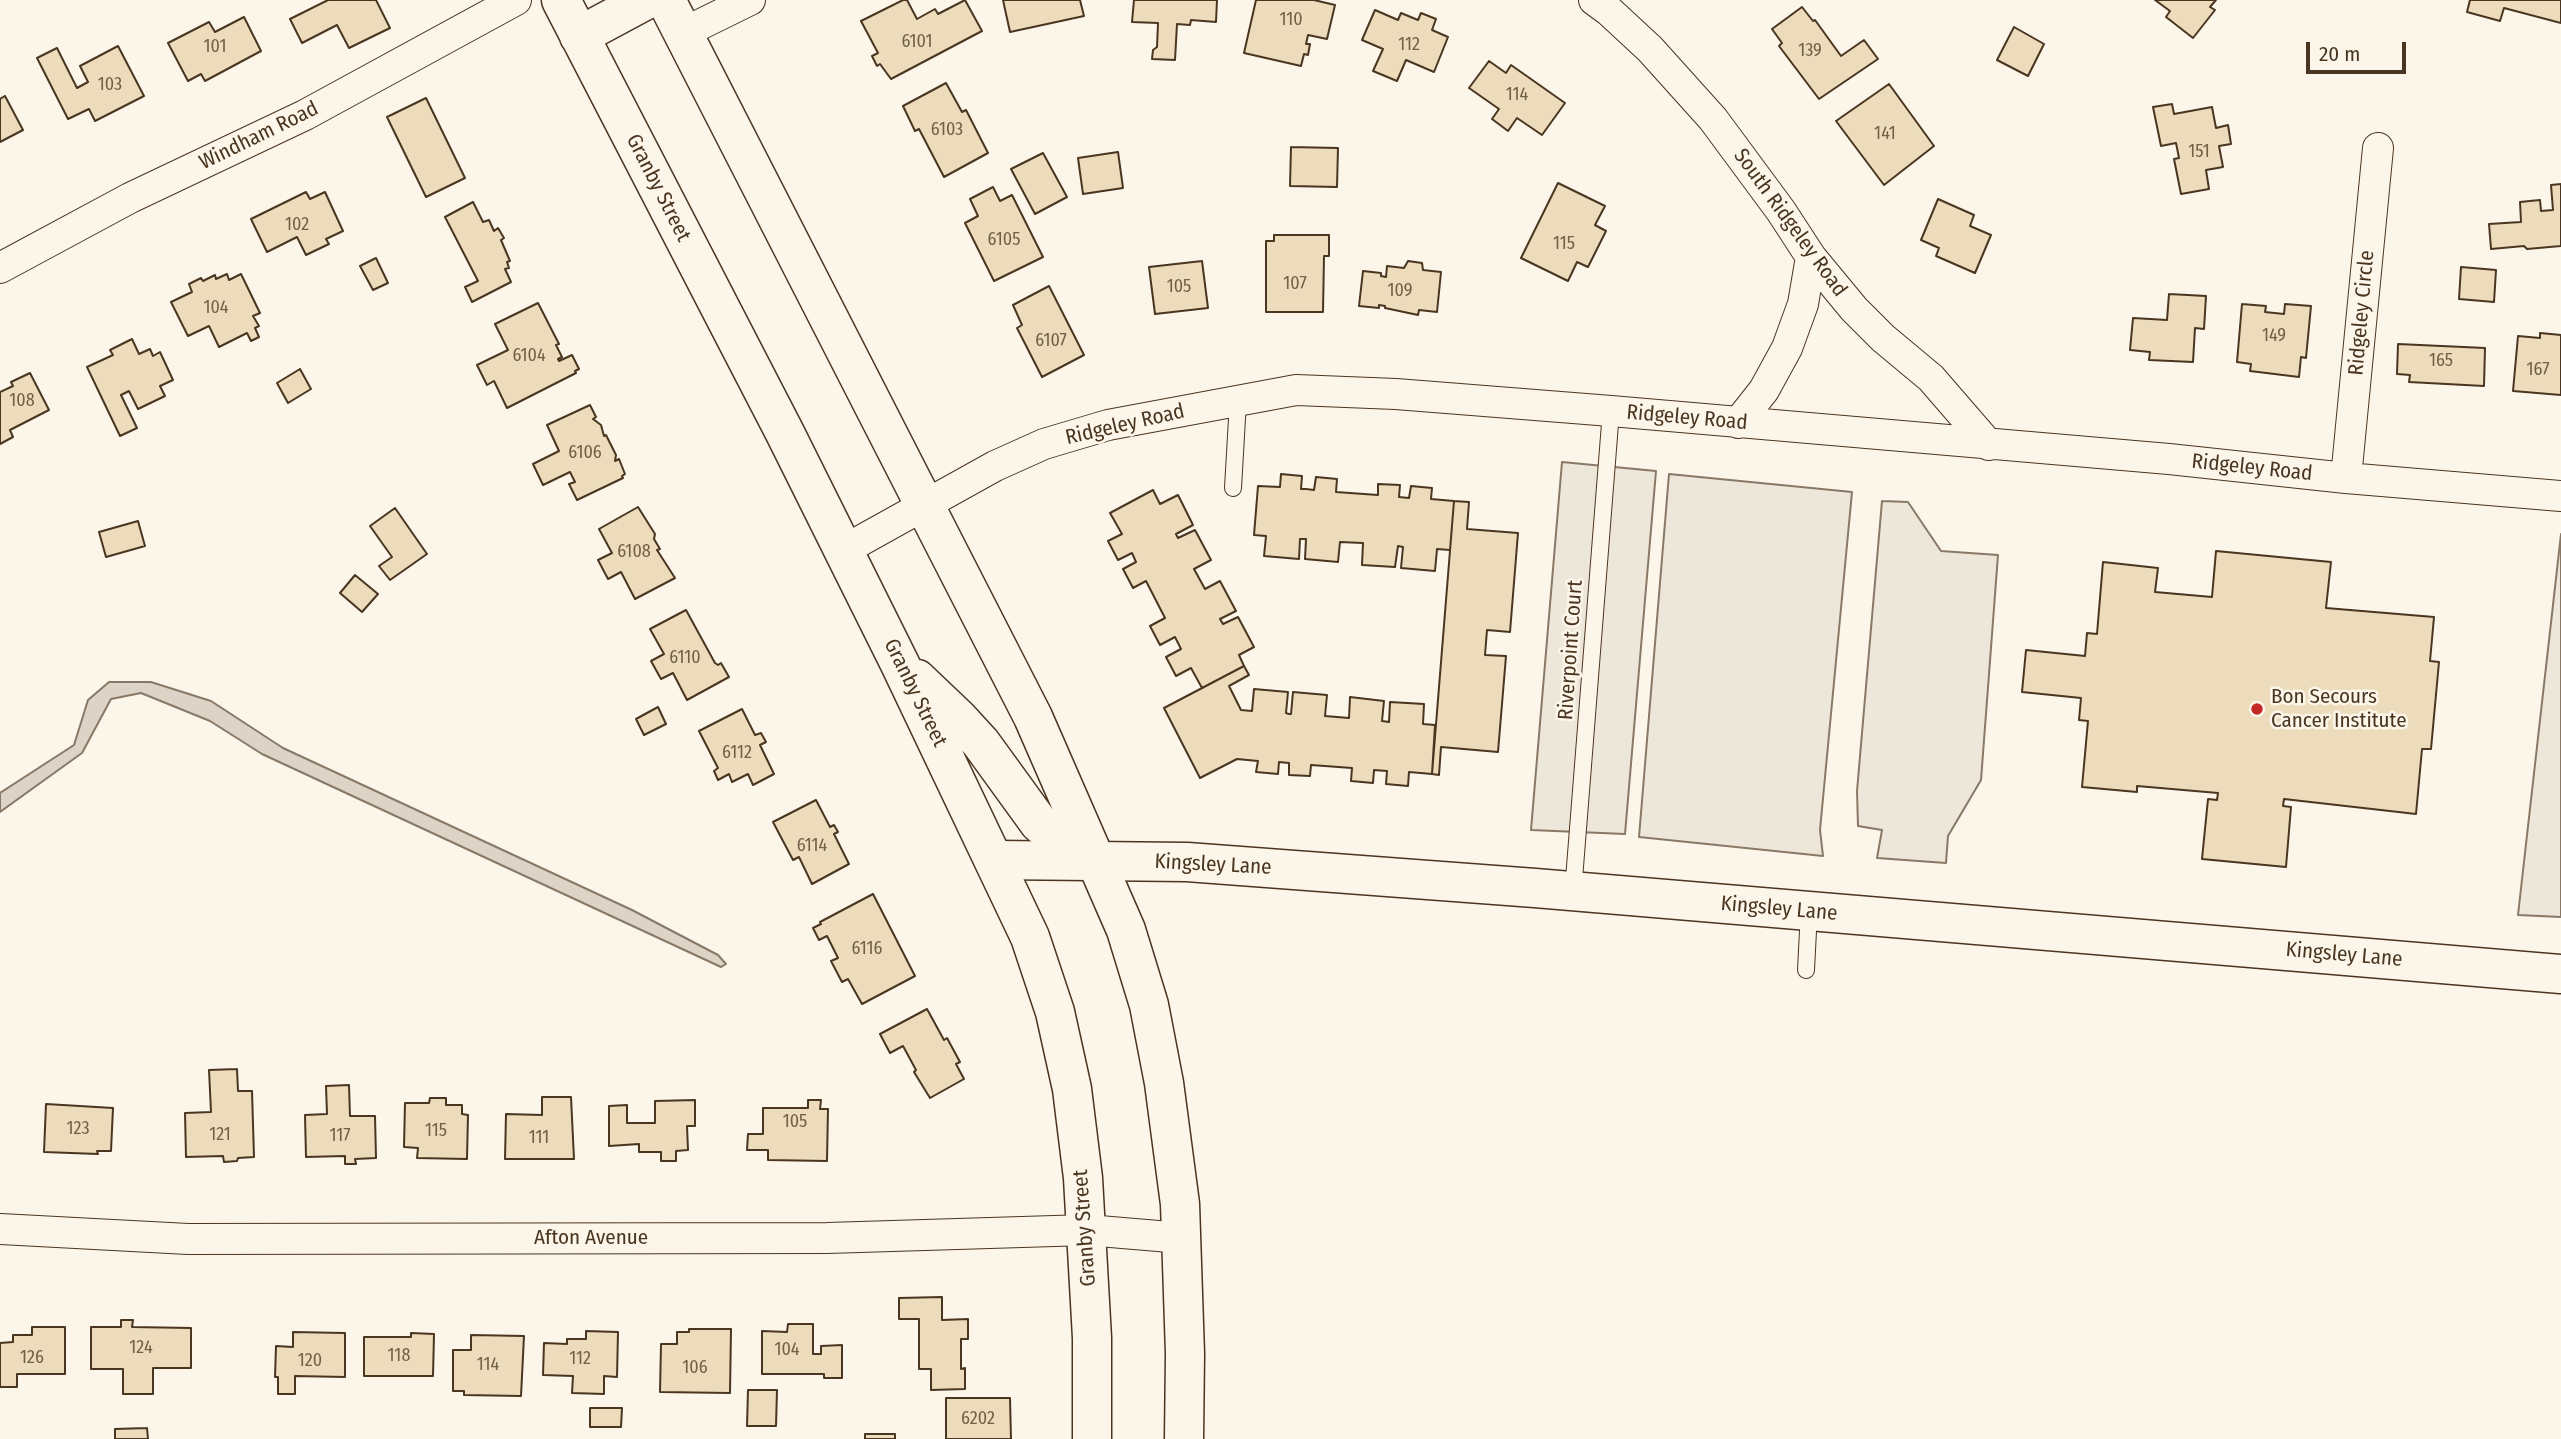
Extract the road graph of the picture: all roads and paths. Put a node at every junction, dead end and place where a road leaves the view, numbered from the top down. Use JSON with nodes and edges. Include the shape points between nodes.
{"nodes":[{"id":1,"x":516,"y":0,"type":"edge"},
{"id":2,"x":561,"y":0,"type":"edge"},
{"id":3,"x":646,"y":0,"type":"edge"},
{"id":4,"x":750,"y":0,"type":"edge"},
{"id":5,"x":1594,"y":0,"type":"edge"},
{"id":6,"x":674,"y":17,"type":"edge"},
{"id":7,"x":579,"y":36,"type":"junction"},
{"id":8,"x":2378,"y":148,"type":"dead end"},
{"id":9,"x":1811,"y":257,"type":"junction"},
{"id":10,"x":0,"y":268,"type":"edge"},
{"id":11,"x":1238,"y":401,"type":"junction"},
{"id":12,"x":1611,"y":411,"type":"junction"},
{"id":13,"x":1738,"y":423,"type":"junction"},
{"id":14,"x":1989,"y":445,"type":"junction"},
{"id":15,"x":2346,"y":478,"type":"junction"},
{"id":16,"x":1233,"y":488,"type":"dead end"},
{"id":17,"x":2561,"y":496,"type":"edge"},
{"id":18,"x":925,"y":506,"type":"junction"},
{"id":19,"x":844,"y":550,"type":"junction"},
{"id":20,"x":901,"y":664,"type":"junction"},
{"id":21,"x":995,"y":860,"type":"junction"},
{"id":22,"x":1097,"y":861,"type":"junction"},
{"id":23,"x":1573,"y":892,"type":"junction"},
{"id":24,"x":1809,"y":911,"type":"junction"},
{"id":25,"x":1806,"y":970,"type":"dead end"},
{"id":26,"x":2561,"y":974,"type":"edge"},
{"id":27,"x":0,"y":1229,"type":"edge"},
{"id":28,"x":1087,"y":1230,"type":"junction"},
{"id":29,"x":1182,"y":1238,"type":"junction"},
{"id":30,"x":1092,"y":1439,"type":"edge"},
{"id":31,"x":1184,"y":1439,"type":"edge"}],
"edges":[{"from":1,"to":10,"type":"street","name":"Windham Road","via":[[305,115],[130,198]]},
{"from":2,"to":7,"type":"main road","name":"Granby Street"},
{"from":3,"to":7,"type":"main road"},
{"from":4,"to":6,"type":"street"},
{"from":5,"to":9,"type":"street","name":"South Ridgeley Road","via":[[1650,49],[1713,119]]},
{"from":6,"to":18,"type":"main road"},
{"from":7,"to":19,"type":"main road","name":"Granby Street"},
{"from":8,"to":15,"type":"street","name":"Ridgeley Circle"},
{"from":9,"to":13,"type":"street","via":[[1803,304],[1787,348]]},
{"from":9,"to":14,"type":"street","name":"South Ridgeley Road","via":[[1854,309],[1931,378]]},
{"from":11,"to":12,"type":"street","name":"Ridgeley Road","via":[[1296,390]]},
{"from":11,"to":16,"type":"lane"},
{"from":11,"to":18,"type":"street","name":"Ridgeley Road","via":[[1108,425],[1044,444]]},
{"from":12,"to":13,"type":"street","name":"Ridgeley Road"},
{"from":12,"to":23,"type":"lane","name":"Riverpoint Court"},
{"from":13,"to":14,"type":"street","name":"Ridgeley Road"},
{"from":14,"to":15,"type":"street","name":"Ridgeley Road"},
{"from":15,"to":17,"type":"street","name":"Ridgeley Road"},
{"from":18,"to":19,"type":"street","name":"Ridgeley Road"},
{"from":18,"to":22,"type":"main road","via":[[1033,717]]},
{"from":19,"to":20,"type":"main road","name":"Granby Street"},
{"from":20,"to":21,"type":"main road","name":"Granby Street"},
{"from":20,"to":22,"type":"main road","via":[[974,735],[1039,823],[1060,841]]},
{"from":21,"to":22,"type":"main road","name":"Kingsley Lane"},
{"from":21,"to":28,"type":"main road","name":"Granby Street","via":[[1030,937],[1055,1012],[1072,1088]]},
{"from":22,"to":23,"type":"main road","name":"Kingsley Lane","via":[[1187,862]]},
{"from":22,"to":29,"type":"main road","via":[[1126,930],[1149,1005],[1164,1083]]},
{"from":23,"to":24,"type":"main road","name":"Kingsley Lane"},
{"from":24,"to":25,"type":"lane"},
{"from":24,"to":26,"type":"main road","name":"Kingsley Lane"},
{"from":27,"to":28,"type":"street","name":"Afton Avenue","via":[[188,1240],[827,1238]]},
{"from":28,"to":29,"type":"street","name":"Afton Avenue"},
{"from":28,"to":30,"type":"main road","name":"Granby Street"},
{"from":29,"to":31,"type":"main road"}]}
